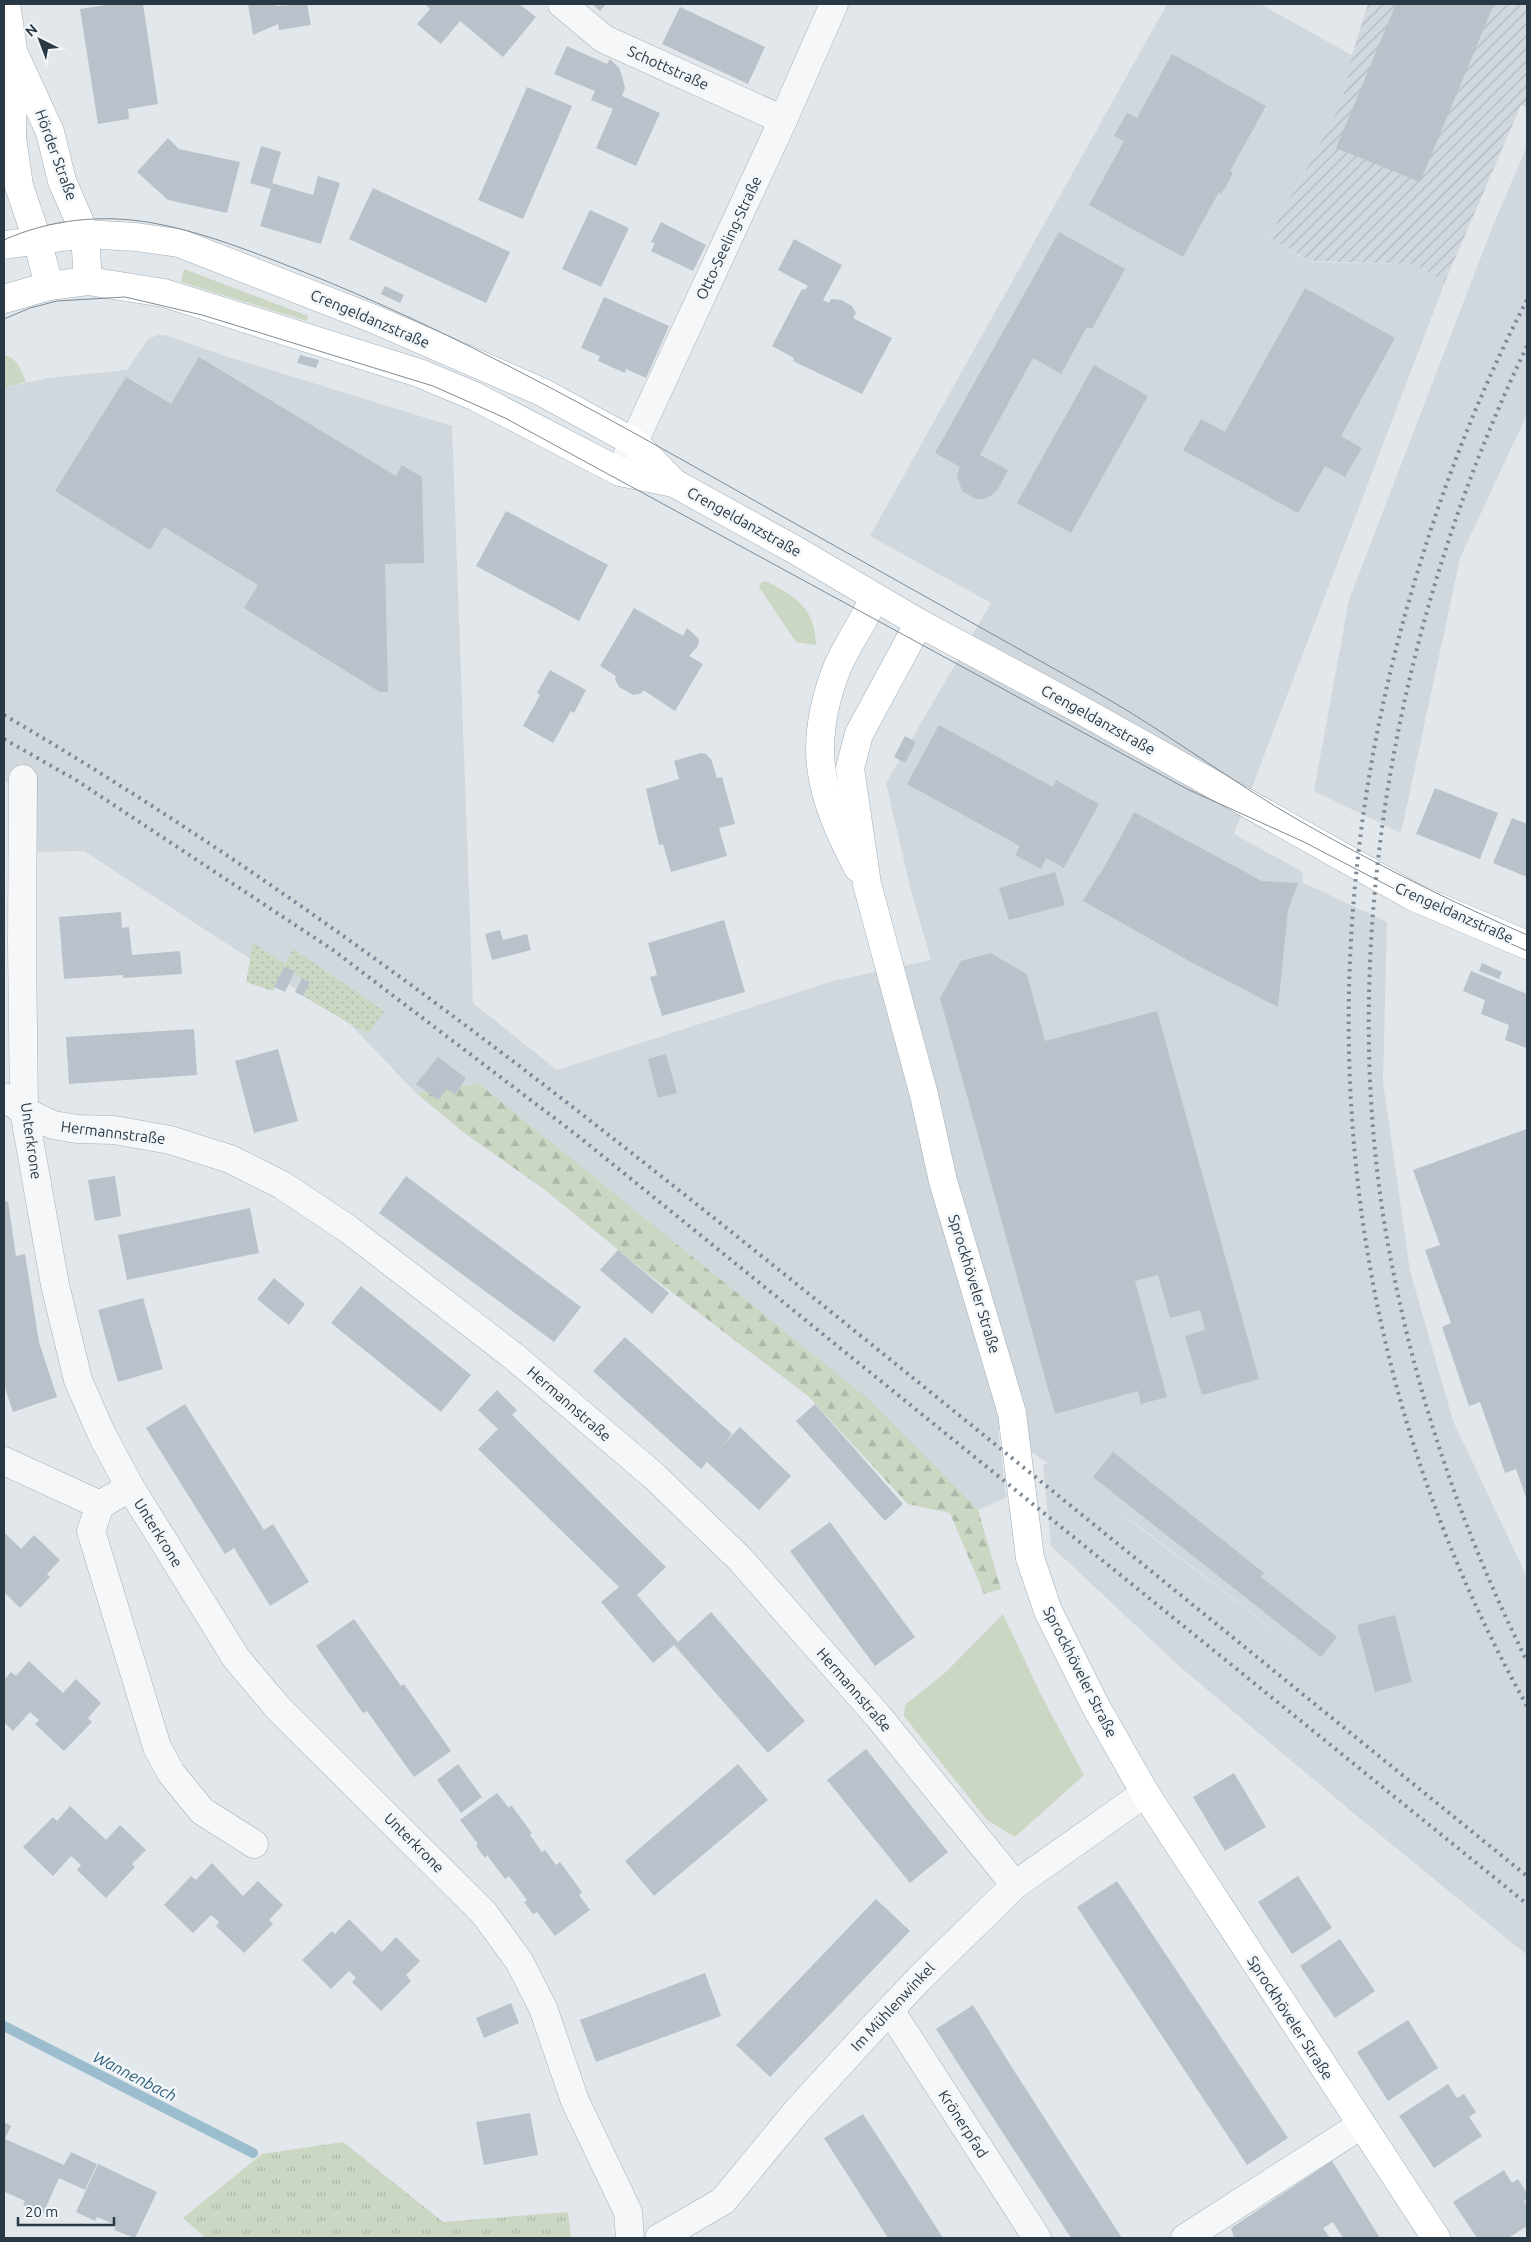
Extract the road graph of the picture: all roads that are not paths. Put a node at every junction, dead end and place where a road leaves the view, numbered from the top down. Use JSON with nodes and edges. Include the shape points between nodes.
{"nodes":[{"id":1,"x":6,"y":4,"type":"edge"},
{"id":2,"x":562,"y":4,"type":"edge"},
{"id":3,"x":834,"y":4,"type":"edge"},
{"id":4,"x":13,"y":50,"type":"junction"},
{"id":5,"x":783,"y":120,"type":"junction"},
{"id":6,"x":85,"y":234,"type":"junction"},
{"id":7,"x":37,"y":240,"type":"junction"},
{"id":8,"x":4,"y":245,"type":"edge"},
{"id":9,"x":88,"y":281,"type":"junction"},
{"id":10,"x":49,"y":286,"type":"junction"},
{"id":11,"x":4,"y":299,"type":"edge"},
{"id":12,"x":635,"y":443,"type":"junction"},
{"id":13,"x":620,"y":472,"type":"junction"},
{"id":14,"x":674,"y":483,"type":"junction"},
{"id":15,"x":874,"y":598,"type":"junction"},
{"id":16,"x":919,"y":623,"type":"junction"},
{"id":17,"x":23,"y":779,"type":"dead end"},
{"id":18,"x":867,"y":884,"type":"junction"},
{"id":19,"x":1527,"y":945,"type":"edge"},
{"id":20,"x":14,"y":1104,"type":"edge"},
{"id":21,"x":4,"y":1461,"type":"edge"},
{"id":22,"x":130,"y":1487,"type":"junction"},
{"id":23,"x":100,"y":1505,"type":"junction"},
{"id":24,"x":1145,"y":1793,"type":"junction"},
{"id":25,"x":254,"y":1844,"type":"dead end"},
{"id":26,"x":1015,"y":1885,"type":"junction"},
{"id":27,"x":890,"y":2010,"type":"junction"},
{"id":28,"x":1361,"y":2125,"type":"junction"},
{"id":29,"x":630,"y":2238,"type":"edge"},
{"id":30,"x":659,"y":2238,"type":"edge"},
{"id":31,"x":1037,"y":2238,"type":"edge"},
{"id":32,"x":1185,"y":2238,"type":"edge"},
{"id":33,"x":1436,"y":2238,"type":"edge"}],
"edges":[{"from":1,"to":4,"type":"main road","name":"Hörder Straße"},
{"from":2,"to":5,"type":"street","name":"Schottstraße","via":[[604,39]]},
{"from":3,"to":5,"type":"street","name":"Otto-Seeling-Straße"},
{"from":4,"to":6,"type":"main road","name":"Hörder Straße","via":[[50,132],[62,181]]},
{"from":4,"to":7,"type":"main road","name":"Hörder Straße","via":[[12,138],[19,186]]},
{"from":5,"to":12,"type":"street","name":"Otto-Seeling-Straße"},
{"from":6,"to":7,"type":"main road","name":"Crengeldanzstraße"},
{"from":6,"to":9,"type":"main road","name":"Hörder Straße"},
{"from":6,"to":12,"type":"main road","name":"Crengeldanzstraße","via":[[179,243],[267,276],[542,392]]},
{"from":7,"to":8,"type":"main road","name":"Crengeldanzstraße"},
{"from":7,"to":10,"type":"main road","name":"Hörder Straße"},
{"from":9,"to":10,"type":"main road","name":"Crengeldanzstraße"},
{"from":9,"to":13,"type":"main road","name":"Crengeldanzstraße","via":[[164,293],[418,373],[474,396]]},
{"from":10,"to":11,"type":"main road","name":"Crengeldanzstraße"},
{"from":12,"to":13,"type":"street","name":"Otto-Seeling-Straße"},
{"from":12,"to":14,"type":"main road","name":"Crengeldanzstraße"},
{"from":13,"to":14,"type":"main road","name":"Crengeldanzstraße"},
{"from":14,"to":15,"type":"main road","name":"Crengeldanzstraße"},
{"from":15,"to":16,"type":"main road","name":"Crengeldanzstraße"},
{"from":15,"to":18,"type":"main road","name":"Sprockhöveler Straße","via":[[838,667],[820,726],[819,752],[825,792],[838,830]]},
{"from":16,"to":18,"type":"main road","name":"Sprockhöveler Straße","via":[[859,734],[850,768]]},
{"from":16,"to":19,"type":"main road","name":"Crengeldanzstraße","via":[[1414,897]]},
{"from":17,"to":20,"type":"street","name":"Unterkrone","via":[[22,943]]},
{"from":18,"to":24,"type":"main road","name":"Sprockhöveler Straße","via":[[924,1095],[943,1181],[1006,1389],[1017,1447],[1030,1558],[1048,1611],[1091,1698]]},
{"from":20,"to":22,"type":"street","name":"Unterkrone","via":[[78,1380]]},
{"from":20,"to":26,"type":"street","name":"Hermannstraße","via":[[53,1125],[114,1130],[170,1140],[230,1159],[282,1185],[348,1229],[512,1355],[654,1476],[740,1559],[878,1716]]},
{"from":21,"to":23,"type":"street"},
{"from":22,"to":23,"type":"street","name":"Unterkrone"},
{"from":22,"to":29,"type":"street","name":"Unterkrone","via":[[236,1658],[279,1709],[484,1913],[519,1961],[543,2008],[576,2100],[628,2212]]},
{"from":23,"to":25,"type":"street","via":[[91,1531],[156,1747],[171,1773],[202,1811]]},
{"from":24,"to":26,"type":"street","name":"Im Mühlenwinkel"},
{"from":24,"to":28,"type":"main road","name":"Sprockhöveler Straße"},
{"from":26,"to":27,"type":"street","name":"Im Mühlenwinkel"},
{"from":27,"to":30,"type":"street","name":"Im Mühlenwinkel","via":[[797,2111],[723,2201]]},
{"from":27,"to":31,"type":"street","name":"Krönerpfad"},
{"from":28,"to":32,"type":"street"},
{"from":28,"to":33,"type":"main road","name":"Sprockhöveler Straße"}]}
